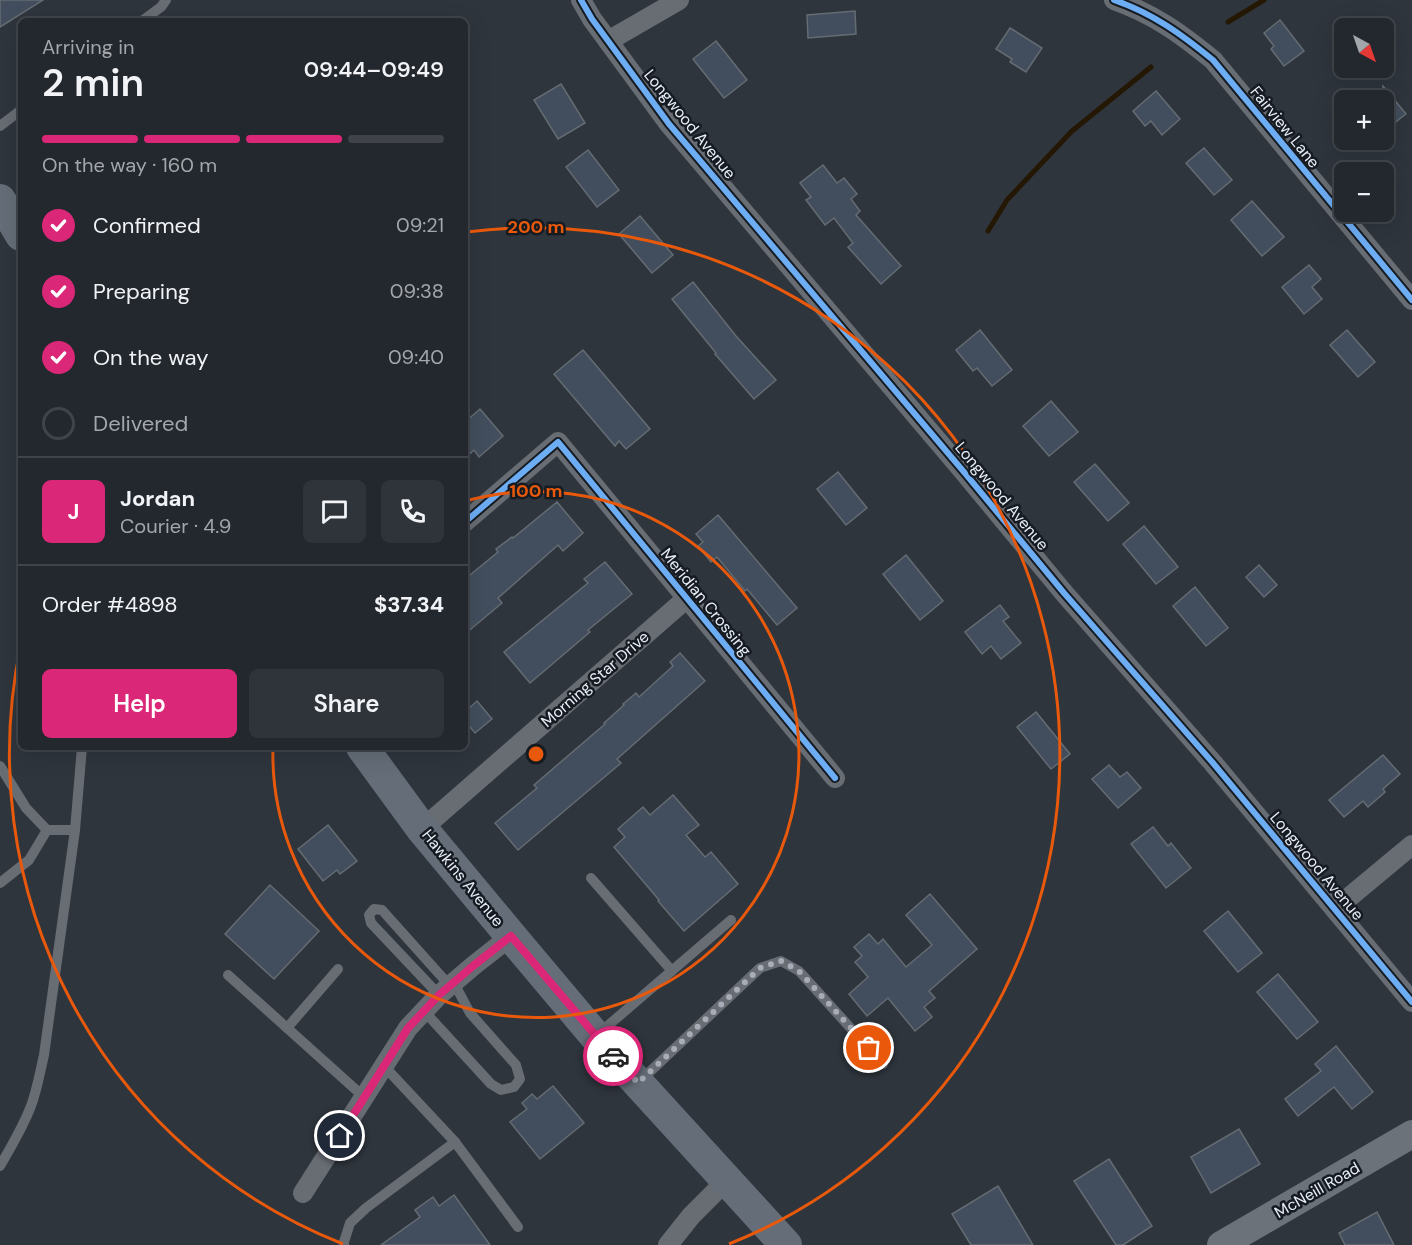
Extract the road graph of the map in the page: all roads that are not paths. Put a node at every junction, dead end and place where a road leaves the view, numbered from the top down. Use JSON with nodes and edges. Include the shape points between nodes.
{"nodes":[{"id":1,"x":166,"y":0,"type":"edge"},
{"id":2,"x":581,"y":0,"type":"edge"},
{"id":3,"x":679,"y":0,"type":"edge"},
{"id":4,"x":1114,"y":0,"type":"edge"},
{"id":5,"x":146,"y":18,"type":"edge"},
{"id":6,"x":608,"y":41,"type":"junction"},
{"id":7,"x":18,"y":112,"type":"edge"},
{"id":8,"x":0,"y":126,"type":"edge"},
{"id":9,"x":0,"y":200,"type":"edge"},
{"id":10,"x":18,"y":230,"type":"edge"},
{"id":11,"x":1412,"y":300,"type":"edge"},
{"id":12,"x":468,"y":519,"type":"edge"},
{"id":13,"x":686,"y":599,"type":"junction"},
{"id":14,"x":82,"y":750,"type":"edge"},
{"id":15,"x":364,"y":750,"type":"edge"},
{"id":16,"x":0,"y":766,"type":"edge"},
{"id":17,"x":834,"y":778,"type":"dead end"},
{"id":18,"x":422,"y":829,"type":"junction"},
{"id":19,"x":47,"y":830,"type":"junction"},
{"id":20,"x":75,"y":830,"type":"junction"},
{"id":21,"x":1412,"y":845,"type":"edge"},
{"id":22,"x":591,"y":878,"type":"dead end"},
{"id":23,"x":0,"y":883,"type":"edge"},
{"id":24,"x":1335,"y":909,"type":"junction"},
{"id":25,"x":731,"y":920,"type":"dead end"},
{"id":26,"x":511,"y":936,"type":"junction"},
{"id":27,"x":338,"y":969,"type":"dead end"},
{"id":28,"x":672,"y":971,"type":"junction"},
{"id":29,"x":228,"y":975,"type":"dead end"},
{"id":30,"x":448,"y":988,"type":"junction"},
{"id":31,"x":1412,"y":1002,"type":"edge"},
{"id":32,"x":424,"y":1011,"type":"junction"},
{"id":33,"x":287,"y":1028,"type":"junction"},
{"id":34,"x":596,"y":1036,"type":"junction"},
{"id":35,"x":883,"y":1064,"type":"dead end"},
{"id":36,"x":384,"y":1066,"type":"junction"},
{"id":37,"x":638,"y":1083,"type":"junction"},
{"id":38,"x":364,"y":1097,"type":"junction"},
{"id":39,"x":1412,"y":1134,"type":"edge"},
{"id":40,"x":455,"y":1142,"type":"junction"},
{"id":41,"x":0,"y":1166,"type":"edge"},
{"id":42,"x":727,"y":1180,"type":"junction"},
{"id":43,"x":303,"y":1193,"type":"dead end"},
{"id":44,"x":518,"y":1227,"type":"dead end"},
{"id":45,"x":344,"y":1245,"type":"edge"},
{"id":46,"x":668,"y":1245,"type":"edge"},
{"id":47,"x":786,"y":1245,"type":"edge"},
{"id":48,"x":1221,"y":1245,"type":"edge"}],
"edges":[{"from":1,"to":5,"type":"lane"},
{"from":2,"to":6,"type":"street","name":"Longwood Avenue"},
{"from":3,"to":6,"type":"street"},
{"from":4,"to":11,"type":"street","name":"Fairview Lane","via":[[1162,22],[1213,60]]},
{"from":6,"to":24,"type":"street","name":"Longwood Avenue","via":[[669,124]]},
{"from":7,"to":8,"type":"lane"},
{"from":9,"to":10,"type":"main road"},
{"from":12,"to":13,"type":"street","name":"Meridian Crossing","via":[[558,442]]},
{"from":13,"to":17,"type":"street","name":"Meridian Crossing"},
{"from":13,"to":18,"type":"street","name":"Morning Star Drive"},
{"from":14,"to":20,"type":"lane"},
{"from":15,"to":18,"type":"main road","name":"Hawkins Avenue"},
{"from":16,"to":19,"type":"lane","via":[[26,808]]},
{"from":18,"to":26,"type":"main road","name":"Hawkins Avenue"},
{"from":19,"to":20,"type":"lane"},
{"from":19,"to":23,"type":"lane","via":[[29,860]]},
{"from":20,"to":41,"type":"lane","via":[[39,1080],[31,1108]]},
{"from":21,"to":24,"type":"street"},
{"from":22,"to":28,"type":"lane"},
{"from":24,"to":31,"type":"street","name":"Longwood Avenue"},
{"from":25,"to":28,"type":"lane"},
{"from":26,"to":30,"type":"street"},
{"from":26,"to":34,"type":"main road","name":"Hawkins Avenue"},
{"from":27,"to":33,"type":"lane"},
{"from":28,"to":34,"type":"lane"},
{"from":29,"to":33,"type":"lane"},
{"from":30,"to":30,"type":"lane","via":[[371,923],[369,915],[374,909],[382,910]]},
{"from":30,"to":32,"type":"street"},
{"from":30,"to":32,"type":"lane","via":[[516,1065],[520,1078],[514,1087],[501,1090],[491,1084]]},
{"from":32,"to":36,"type":"street"},
{"from":33,"to":38,"type":"lane"},
{"from":34,"to":37,"type":"main road","name":"Hawkins Avenue"},
{"from":35,"to":37,"type":"lane","via":[[799,971],[781,961],[760,968]]},
{"from":36,"to":38,"type":"street"},
{"from":36,"to":40,"type":"lane"},
{"from":37,"to":42,"type":"main road","name":"Hawkins Avenue"},
{"from":38,"to":43,"type":"street"},
{"from":39,"to":48,"type":"street","name":"McNeill Road"},
{"from":40,"to":44,"type":"lane"},
{"from":40,"to":45,"type":"lane","via":[[366,1208],[350,1223]]},
{"from":42,"to":46,"type":"street"},
{"from":42,"to":47,"type":"main road","name":"Hawkins Avenue"}]}
